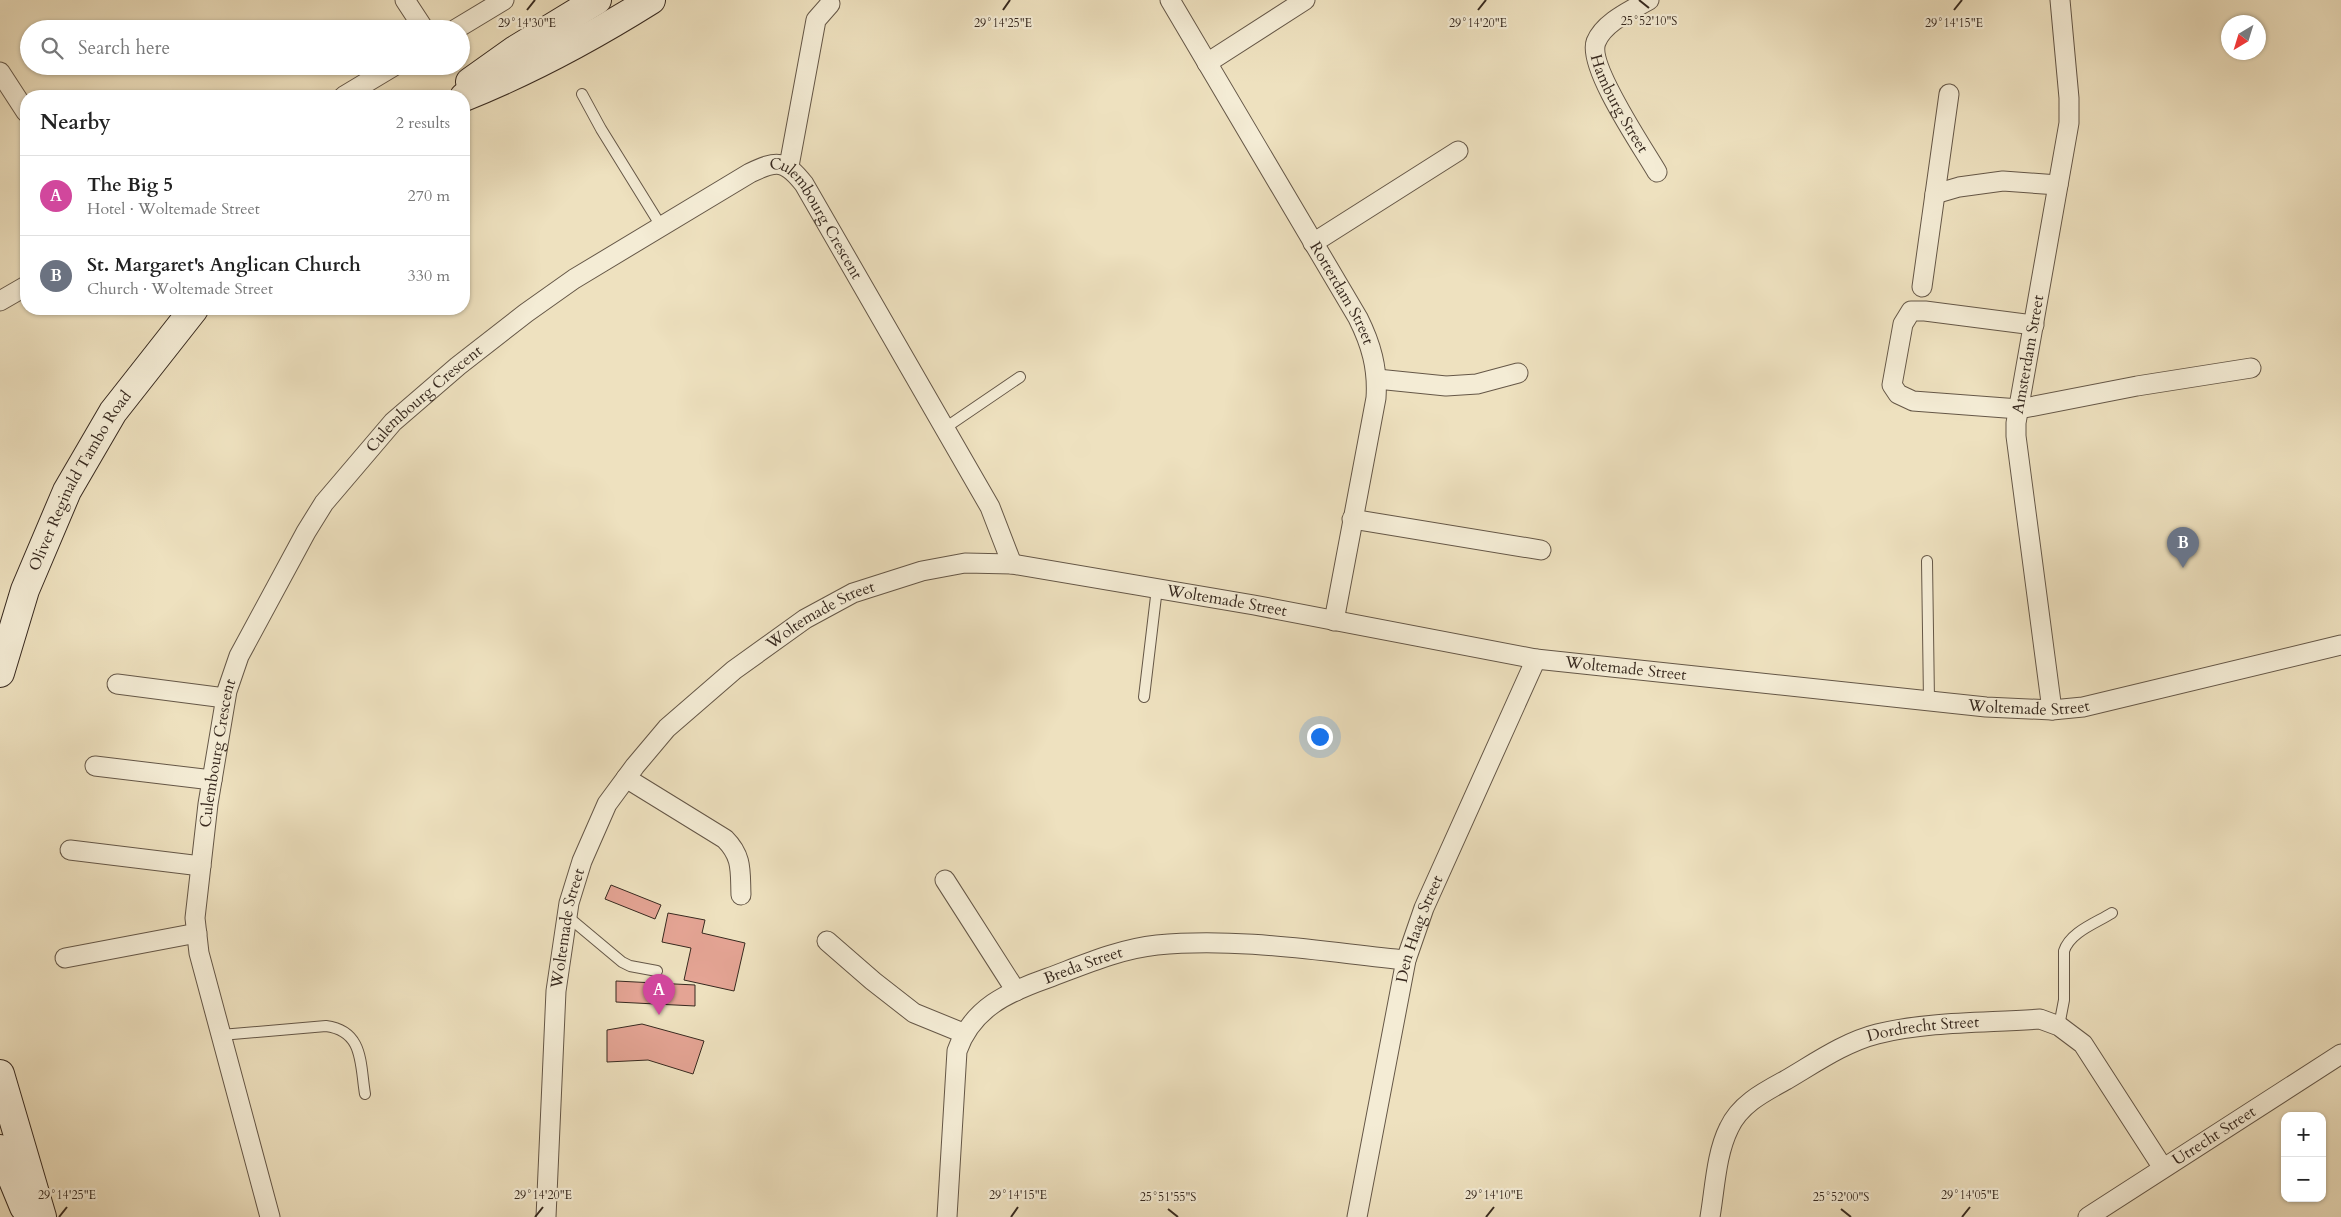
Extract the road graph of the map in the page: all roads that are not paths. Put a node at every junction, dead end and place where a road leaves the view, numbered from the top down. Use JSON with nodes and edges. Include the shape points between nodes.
{"nodes":[{"id":1,"x":405,"y":0,"type":"edge"},
{"id":2,"x":504,"y":0,"type":"edge"},
{"id":3,"x":597,"y":0,"type":"edge"},
{"id":4,"x":651,"y":0,"type":"edge"},
{"id":5,"x":1170,"y":0,"type":"edge"},
{"id":6,"x":1305,"y":0,"type":"edge"},
{"id":7,"x":1650,"y":0,"type":"edge"},
{"id":8,"x":2060,"y":0,"type":"edge"},
{"id":9,"x":830,"y":4,"type":"dead end"},
{"id":10,"x":418,"y":20,"type":"edge"},
{"id":11,"x":470,"y":21,"type":"edge"},
{"id":12,"x":1206,"y":62,"type":"junction"},
{"id":13,"x":0,"y":72,"type":"edge"},
{"id":14,"x":379,"y":75,"type":"edge"},
{"id":15,"x":354,"y":90,"type":"edge"},
{"id":16,"x":461,"y":90,"type":"edge"},
{"id":17,"x":6,"y":93,"type":"edge"},
{"id":18,"x":582,"y":94,"type":"dead end"},
{"id":19,"x":1949,"y":94,"type":"dead end"},
{"id":20,"x":470,"y":95,"type":"edge"},
{"id":21,"x":20,"y":106,"type":"edge"},
{"id":22,"x":1458,"y":150,"type":"dead end"},
{"id":23,"x":789,"y":166,"type":"junction"},
{"id":24,"x":1657,"y":172,"type":"dead end"},
{"id":25,"x":2058,"y":185,"type":"junction"},
{"id":26,"x":1936,"y":194,"type":"junction"},
{"id":27,"x":661,"y":226,"type":"junction"},
{"id":28,"x":1314,"y":243,"type":"junction"},
{"id":29,"x":1922,"y":287,"type":"dead end"},
{"id":30,"x":20,"y":289,"type":"edge"},
{"id":31,"x":0,"y":301,"type":"edge"},
{"id":32,"x":189,"y":315,"type":"edge"},
{"id":33,"x":2034,"y":325,"type":"junction"},
{"id":34,"x":2251,"y":368,"type":"dead end"},
{"id":35,"x":1518,"y":373,"type":"dead end"},
{"id":36,"x":1020,"y":377,"type":"dead end"},
{"id":37,"x":1377,"y":379,"type":"junction"},
{"id":38,"x":2019,"y":408,"type":"junction"},
{"id":39,"x":945,"y":428,"type":"junction"},
{"id":40,"x":1352,"y":519,"type":"junction"},
{"id":41,"x":1541,"y":550,"type":"dead end"},
{"id":42,"x":1927,"y":562,"type":"dead end"},
{"id":43,"x":1012,"y":564,"type":"junction"},
{"id":44,"x":1157,"y":588,"type":"junction"},
{"id":45,"x":1334,"y":622,"type":"junction"},
{"id":46,"x":2341,"y":645,"type":"edge"},
{"id":47,"x":1536,"y":659,"type":"junction"},
{"id":48,"x":0,"y":673,"type":"edge"},
{"id":49,"x":118,"y":684,"type":"dead end"},
{"id":50,"x":1144,"y":697,"type":"dead end"},
{"id":51,"x":225,"y":698,"type":"junction"},
{"id":52,"x":1929,"y":701,"type":"junction"},
{"id":53,"x":2052,"y":710,"type":"junction"},
{"id":54,"x":95,"y":766,"type":"dead end"},
{"id":55,"x":626,"y":778,"type":"junction"},
{"id":56,"x":212,"y":780,"type":"junction"},
{"id":57,"x":70,"y":850,"type":"dead end"},
{"id":58,"x":201,"y":866,"type":"junction"},
{"id":59,"x":945,"y":880,"type":"dead end"},
{"id":60,"x":741,"y":895,"type":"dead end"},
{"id":61,"x":2112,"y":913,"type":"dead end"},
{"id":62,"x":567,"y":916,"type":"junction"},
{"id":63,"x":197,"y":933,"type":"junction"},
{"id":64,"x":827,"y":941,"type":"dead end"},
{"id":65,"x":65,"y":958,"type":"dead end"},
{"id":66,"x":1406,"y":960,"type":"junction"},
{"id":67,"x":657,"y":970,"type":"dead end"},
{"id":68,"x":1016,"y":991,"type":"junction"},
{"id":69,"x":2059,"y":1026,"type":"junction"},
{"id":70,"x":963,"y":1033,"type":"junction"},
{"id":71,"x":221,"y":1035,"type":"junction"},
{"id":72,"x":2341,"y":1054,"type":"edge"},
{"id":73,"x":0,"y":1074,"type":"edge"},
{"id":74,"x":365,"y":1094,"type":"dead end"},
{"id":75,"x":0,"y":1149,"type":"edge"},
{"id":76,"x":2163,"y":1168,"type":"junction"},
{"id":77,"x":29,"y":1217,"type":"edge"},
{"id":78,"x":42,"y":1217,"type":"edge"},
{"id":79,"x":270,"y":1217,"type":"edge"},
{"id":80,"x":546,"y":1217,"type":"edge"},
{"id":81,"x":947,"y":1217,"type":"edge"},
{"id":82,"x":1357,"y":1217,"type":"edge"},
{"id":83,"x":1710,"y":1217,"type":"edge"},
{"id":84,"x":2088,"y":1217,"type":"edge"}],
"edges":[{"from":1,"to":10,"type":"street"},
{"from":2,"to":11,"type":"street"},
{"from":3,"to":16,"type":"main road","via":[[515,50]]},
{"from":4,"to":20,"type":"main road","via":[[612,24],[499,83]]},
{"from":5,"to":12,"type":"street","name":"Rotterdam Street"},
{"from":6,"to":12,"type":"street"},
{"from":7,"to":24,"type":"street","name":"Hamburg Street","via":[[1610,26],[1599,37],[1595,52],[1602,76]]},
{"from":8,"to":25,"type":"street","name":"Amsterdam Street","via":[[2069,123]]},
{"from":9,"to":23,"type":"street","via":[[816,20]]},
{"from":12,"to":28,"type":"street","name":"Rotterdam Street"},
{"from":13,"to":17,"type":"street"},
{"from":14,"to":15,"type":"street"},
{"from":17,"to":21,"type":"street"},
{"from":18,"to":27,"type":"lane"},
{"from":19,"to":26,"type":"street"},
{"from":22,"to":28,"type":"street"},
{"from":23,"to":27,"type":"street","name":"Culembourg Crescent","via":[[764,166]]},
{"from":23,"to":39,"type":"street","name":"Culembourg Crescent","via":[[804,184]]},
{"from":25,"to":26,"type":"street","via":[[2002,181]]},
{"from":25,"to":33,"type":"street","name":"Amsterdam Street"},
{"from":26,"to":29,"type":"street"},
{"from":27,"to":51,"type":"street","name":"Culembourg Crescent","via":[[574,279],[526,313],[392,422],[341,481],[306,532],[239,656]]},
{"from":28,"to":37,"type":"street","name":"Rotterdam Street","via":[[1369,341]]},
{"from":30,"to":31,"type":"street"},
{"from":32,"to":48,"type":"main road","name":"Oliver Reginald Tambo Road","via":[[113,412],[67,491],[25,590]]},
{"from":33,"to":38,"type":"street","name":"Amsterdam Street"},
{"from":33,"to":38,"type":"street","via":[[1911,311],[1903,324],[1891,380],[1898,394],[1913,400]]},
{"from":34,"to":38,"type":"street"},
{"from":35,"to":37,"type":"street","via":[[1477,384],[1446,386]]},
{"from":36,"to":39,"type":"lane"},
{"from":37,"to":40,"type":"street","name":"Rotterdam Street"},
{"from":38,"to":53,"type":"street","name":"Amsterdam Street","via":[[2017,450]]},
{"from":39,"to":43,"type":"street","name":"Culembourg Crescent","via":[[990,507]]},
{"from":40,"to":41,"type":"street"},
{"from":40,"to":45,"type":"street","name":"Rotterdam Street"},
{"from":42,"to":52,"type":"lane"},
{"from":43,"to":44,"type":"street","name":"Woltemade Street"},
{"from":43,"to":55,"type":"street","name":"Woltemade Street","via":[[965,563],[922,571],[854,593],[805,619],[734,670],[675,722]]},
{"from":44,"to":45,"type":"street","name":"Woltemade Street"},
{"from":44,"to":50,"type":"lane"},
{"from":45,"to":47,"type":"street","name":"Woltemade Street"},
{"from":46,"to":53,"type":"street","name":"Woltemade Street","via":[[2083,707]]},
{"from":47,"to":52,"type":"street","name":"Woltemade Street"},
{"from":47,"to":66,"type":"street","name":"Den Haag Street","via":[[1424,908]]},
{"from":49,"to":51,"type":"street"},
{"from":51,"to":56,"type":"street","name":"Culembourg Crescent"},
{"from":52,"to":53,"type":"street","name":"Woltemade Street"},
{"from":54,"to":56,"type":"street"},
{"from":55,"to":60,"type":"street","via":[[725,839],[736,850]]},
{"from":55,"to":62,"type":"street","name":"Woltemade Street","via":[[607,804],[582,861]]},
{"from":56,"to":58,"type":"street","name":"Culembourg Crescent"},
{"from":57,"to":58,"type":"street"},
{"from":58,"to":63,"type":"street","name":"Culembourg Crescent","via":[[195,918]]},
{"from":59,"to":68,"type":"street"},
{"from":61,"to":69,"type":"lane","via":[[2066,944],[2064,1000]]},
{"from":62,"to":67,"type":"lane","via":[[622,962]]},
{"from":62,"to":80,"type":"street","name":"Woltemade Street","via":[[556,991]]},
{"from":63,"to":65,"type":"street"},
{"from":63,"to":71,"type":"street","name":"Culembourg Crescent","via":[[199,953]]},
{"from":64,"to":70,"type":"street","via":[[914,1013]]},
{"from":66,"to":68,"type":"street","name":"Breda Street","via":[[1238,944],[1156,946],[1115,953]]},
{"from":66,"to":82,"type":"street","name":"Den Haag Street"},
{"from":68,"to":70,"type":"street","name":"Breda Street","via":[[978,1015]]},
{"from":69,"to":76,"type":"street","name":"Dordrecht Street","via":[[2083,1044]]},
{"from":69,"to":83,"type":"street","name":"Dordrecht Street","via":[[2040,1019],[1906,1029],[1876,1034],[1827,1056],[1761,1094],[1736,1115],[1728,1129],[1719,1162]]},
{"from":70,"to":81,"type":"street","name":"Breda Street","via":[[954,1079]]},
{"from":71,"to":74,"type":"lane","via":[[326,1026],[339,1028],[354,1040],[358,1048]]},
{"from":71,"to":79,"type":"street","name":"Culembourg Crescent"},
{"from":72,"to":76,"type":"street","name":"Utrecht Street"},
{"from":73,"to":78,"type":"main road"},
{"from":75,"to":77,"type":"main road"},
{"from":76,"to":84,"type":"street","name":"Utrecht Street"}]}
